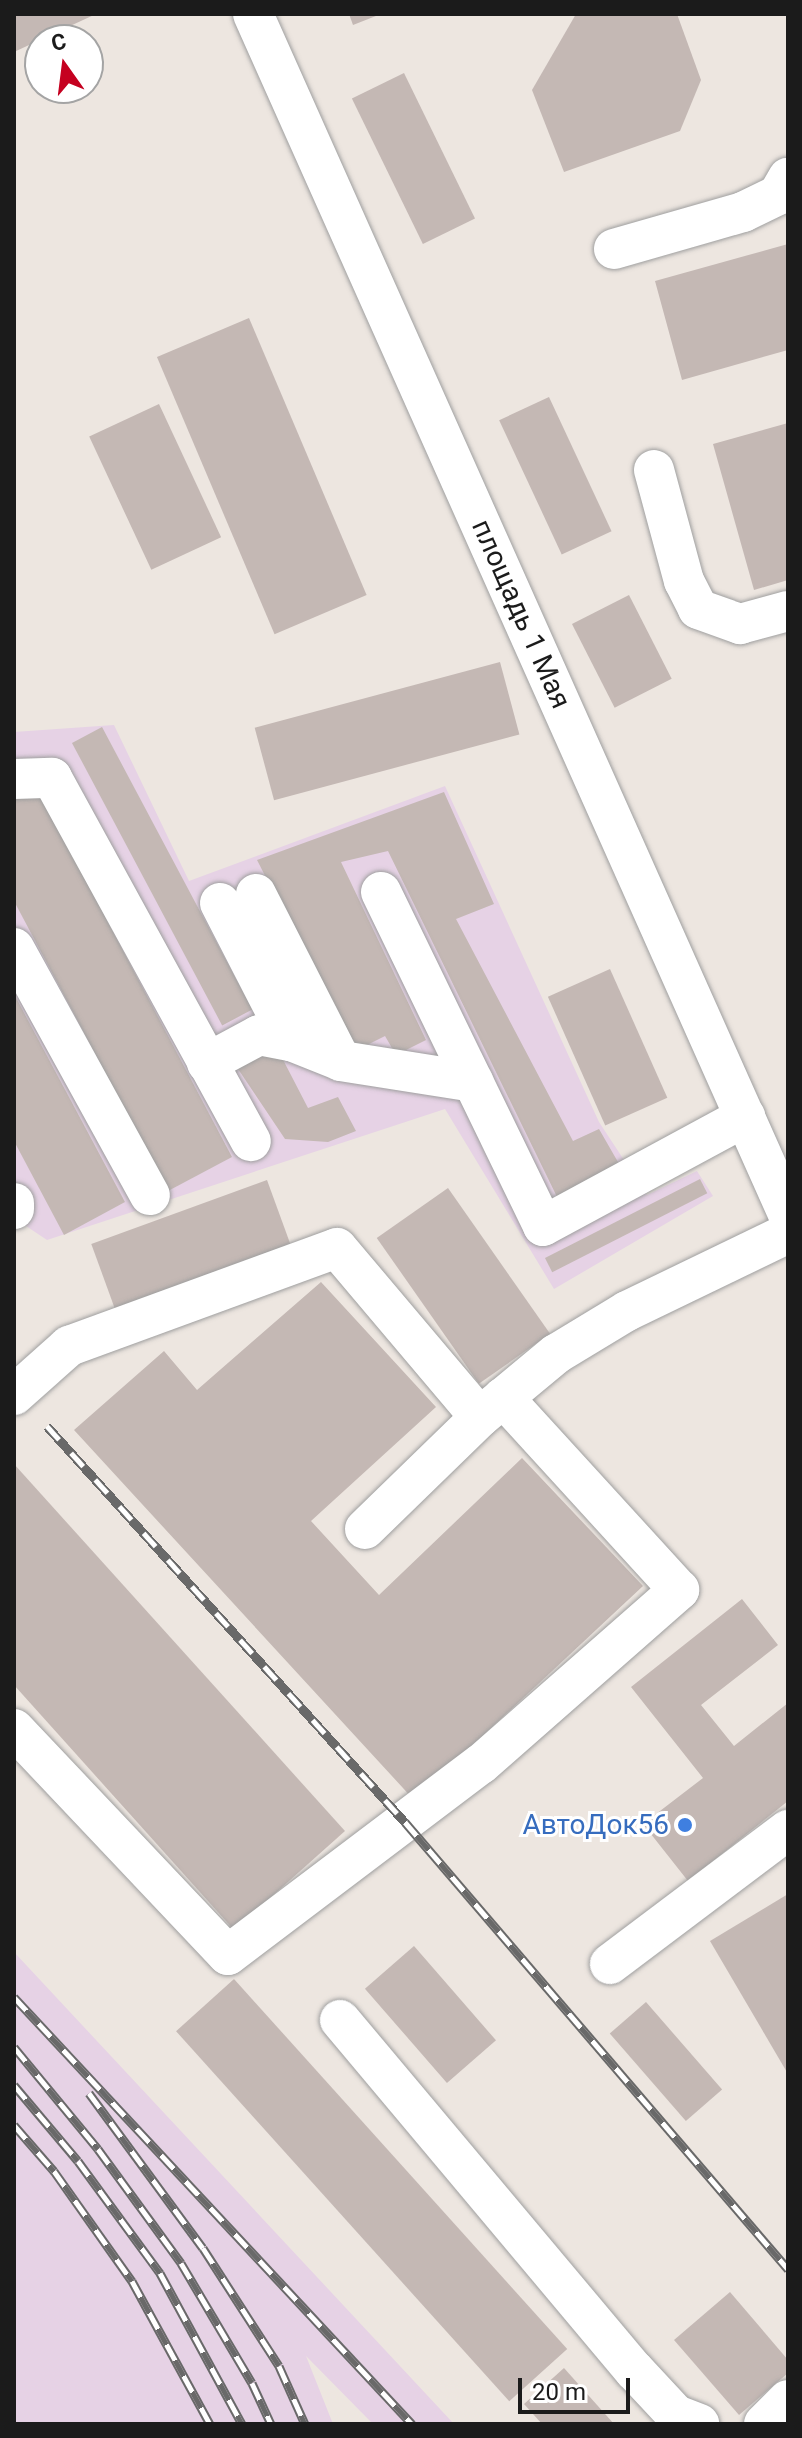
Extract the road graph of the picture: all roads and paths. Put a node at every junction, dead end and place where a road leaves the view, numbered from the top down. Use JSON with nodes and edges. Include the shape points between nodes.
{"nodes":[{"id":1,"x":253,"y":14,"type":"edge"},
{"id":2,"x":788,"y":178,"type":"edge"},
{"id":3,"x":614,"y":249,"type":"dead end"},
{"id":4,"x":654,"y":470,"type":"dead end"},
{"id":5,"x":788,"y":611,"type":"edge"},
{"id":6,"x":14,"y":779,"type":"edge"},
{"id":7,"x":381,"y":892,"type":"dead end"},
{"id":8,"x":14,"y":948,"type":"edge"},
{"id":9,"x":291,"y":1041,"type":"junction"},
{"id":10,"x":341,"y":1061,"type":"junction"},
{"id":11,"x":207,"y":1063,"type":"junction"},
{"id":12,"x":473,"y":1082,"type":"junction"},
{"id":13,"x":745,"y":1117,"type":"junction"},
{"id":14,"x":251,"y":1141,"type":"dead end"},
{"id":15,"x":150,"y":1195,"type":"dead end"},
{"id":16,"x":14,"y":1203,"type":"edge"},
{"id":17,"x":14,"y":1209,"type":"edge"},
{"id":18,"x":788,"y":1214,"type":"edge"},
{"id":19,"x":788,"y":1233,"type":"edge"},
{"id":20,"x":14,"y":1395,"type":"edge"},
{"id":21,"x":492,"y":1407,"type":"junction"},
{"id":22,"x":365,"y":1529,"type":"dead end"},
{"id":23,"x":14,"y":1729,"type":"edge"},
{"id":24,"x":788,"y":1830,"type":"edge"},
{"id":25,"x":610,"y":1964,"type":"dead end"},
{"id":26,"x":340,"y":2020,"type":"dead end"},
{"id":27,"x":788,"y":2400,"type":"edge"},
{"id":28,"x":699,"y":2424,"type":"edge"},
{"id":29,"x":764,"y":2424,"type":"edge"}],
"edges":[{"from":1,"to":13,"type":"street","name":"площадь 1 Мая"},
{"from":2,"to":3,"type":"street","via":[[778,195],[743,212]]},
{"from":4,"to":5,"type":"street","via":[[684,581],[698,609],[740,624]]},
{"from":6,"to":11,"type":"street","via":[[52,778]]},
{"from":7,"to":12,"type":"street"},
{"from":8,"to":15,"type":"street"},
{"from":9,"to":10,"type":"street"},
{"from":9,"to":10,"type":"street","via":[[238,898]]},
{"from":9,"to":11,"type":"street","via":[[259,1035]]},
{"from":10,"to":12,"type":"street"},
{"from":11,"to":14,"type":"street"},
{"from":12,"to":13,"type":"street","via":[[543,1226]]},
{"from":13,"to":18,"type":"street","name":"площадь 1 Мая"},
{"from":16,"to":17,"type":"street"},
{"from":19,"to":21,"type":"street","via":[[627,1311],[556,1354]]},
{"from":20,"to":21,"type":"street","via":[[69,1346],[337,1248]]},
{"from":21,"to":22,"type":"street"},
{"from":21,"to":23,"type":"street","via":[[679,1590],[481,1764],[228,1955]]},
{"from":24,"to":25,"type":"street"},
{"from":26,"to":28,"type":"street","via":[[634,2370],[676,2415]]},
{"from":27,"to":29,"type":"street"}]}
